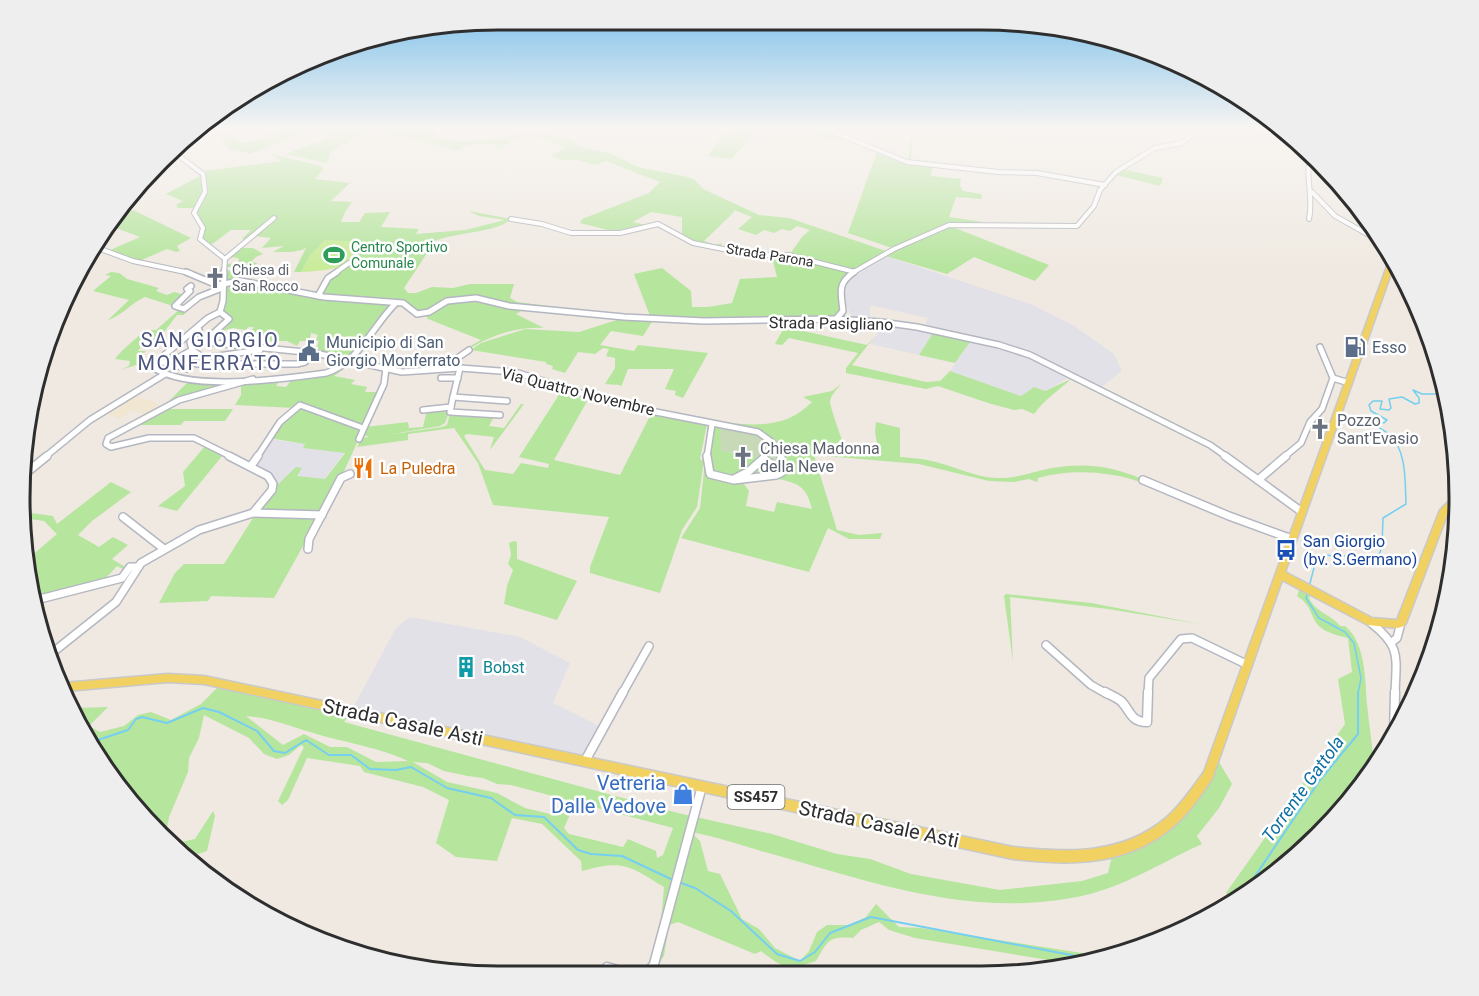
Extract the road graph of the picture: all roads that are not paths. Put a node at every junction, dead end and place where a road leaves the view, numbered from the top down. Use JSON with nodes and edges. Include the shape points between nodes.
{"nodes":[{"id":1,"x":202,"y":174,"type":"edge"},
{"id":2,"x":1040,"y":174,"type":"edge"},
{"id":3,"x":1114,"y":174,"type":"edge"},
{"id":4,"x":1309,"y":174,"type":"edge"},
{"id":5,"x":1105,"y":185,"type":"junction"},
{"id":6,"x":1312,"y":192,"type":"junction"},
{"id":7,"x":1313,"y":207,"type":"junction"},
{"id":8,"x":1326,"y":208,"type":"junction"},
{"id":9,"x":274,"y":218,"type":"dead end"},
{"id":10,"x":511,"y":219,"type":"dead end"},
{"id":11,"x":1309,"y":219,"type":"dead end"},
{"id":12,"x":1364,"y":231,"type":"edge"},
{"id":13,"x":102,"y":250,"type":"edge"},
{"id":14,"x":225,"y":259,"type":"junction"},
{"id":15,"x":349,"y":263,"type":"dead end"},
{"id":16,"x":1389,"y":269,"type":"edge"},
{"id":17,"x":855,"y":272,"type":"junction"},
{"id":18,"x":191,"y":286,"type":"dead end"},
{"id":19,"x":222,"y":286,"type":"junction"},
{"id":20,"x":318,"y":296,"type":"junction"},
{"id":21,"x":396,"y":303,"type":"junction"},
{"id":22,"x":219,"y":313,"type":"junction"},
{"id":23,"x":842,"y":314,"type":"junction"},
{"id":24,"x":834,"y":320,"type":"junction"},
{"id":25,"x":849,"y":320,"type":"junction"},
{"id":26,"x":1320,"y":347,"type":"dead end"},
{"id":27,"x":263,"y":348,"type":"junction"},
{"id":28,"x":192,"y":350,"type":"junction"},
{"id":29,"x":469,"y":350,"type":"dead end"},
{"id":30,"x":315,"y":353,"type":"junction"},
{"id":31,"x":347,"y":361,"type":"junction"},
{"id":32,"x":154,"y":363,"type":"junction"},
{"id":33,"x":443,"y":368,"type":"junction"},
{"id":34,"x":460,"y":368,"type":"junction"},
{"id":35,"x":187,"y":369,"type":"dead end"},
{"id":36,"x":386,"y":369,"type":"junction"},
{"id":37,"x":165,"y":374,"type":"junction"},
{"id":38,"x":441,"y":378,"type":"dead end"},
{"id":39,"x":458,"y":378,"type":"junction"},
{"id":40,"x":1333,"y":378,"type":"junction"},
{"id":41,"x":253,"y":379,"type":"junction"},
{"id":42,"x":1348,"y":383,"type":"junction"},
{"id":43,"x":453,"y":397,"type":"junction"},
{"id":44,"x":507,"y":401,"type":"dead end"},
{"id":45,"x":451,"y":407,"type":"junction"},
{"id":46,"x":423,"y":410,"type":"dead end"},
{"id":47,"x":500,"y":415,"type":"dead end"},
{"id":48,"x":712,"y":424,"type":"junction"},
{"id":49,"x":363,"y":428,"type":"junction"},
{"id":50,"x":359,"y":439,"type":"dead end"},
{"id":51,"x":251,"y":466,"type":"junction"},
{"id":52,"x":31,"y":469,"type":"edge"},
{"id":53,"x":780,"y":473,"type":"junction"},
{"id":54,"x":350,"y":474,"type":"dead end"},
{"id":55,"x":734,"y":480,"type":"junction"},
{"id":56,"x":1143,"y":480,"type":"dead end"},
{"id":57,"x":1258,"y":480,"type":"junction"},
{"id":58,"x":1449,"y":506,"type":"edge"},
{"id":59,"x":1302,"y":512,"type":"junction"},
{"id":60,"x":253,"y":513,"type":"junction"},
{"id":61,"x":322,"y":515,"type":"junction"},
{"id":62,"x":123,"y":517,"type":"dead end"},
{"id":63,"x":1293,"y":539,"type":"junction"},
{"id":64,"x":164,"y":549,"type":"junction"},
{"id":65,"x":308,"y":549,"type":"dead end"},
{"id":66,"x":138,"y":567,"type":"junction"},
{"id":67,"x":1280,"y":574,"type":"junction"},
{"id":68,"x":41,"y":599,"type":"edge"},
{"id":69,"x":1371,"y":622,"type":"junction"},
{"id":70,"x":1401,"y":623,"type":"junction"},
{"id":71,"x":1392,"y":642,"type":"junction"},
{"id":72,"x":1046,"y":645,"type":"dead end"},
{"id":73,"x":648,"y":646,"type":"dead end"},
{"id":74,"x":56,"y":650,"type":"edge"},
{"id":75,"x":1248,"y":665,"type":"junction"},
{"id":76,"x":70,"y":687,"type":"edge"},
{"id":77,"x":1394,"y":717,"type":"edge"},
{"id":78,"x":585,"y":761,"type":"junction"},
{"id":79,"x":702,"y":785,"type":"junction"},
{"id":80,"x":653,"y":966,"type":"edge"}],
"edges":[{"from":1,"to":14,"type":"street","via":[[205,192],[194,213],[203,228],[202,242]]},
{"from":2,"to":5,"type":"street"},
{"from":3,"to":5,"type":"street"},
{"from":4,"to":6,"type":"street"},
{"from":5,"to":17,"type":"street","via":[[1077,226],[949,225]]},
{"from":6,"to":7,"type":"street"},
{"from":6,"to":8,"type":"street"},
{"from":7,"to":8,"type":"street"},
{"from":7,"to":11,"type":"street"},
{"from":8,"to":12,"type":"street"},
{"from":9,"to":14,"type":"street"},
{"from":10,"to":17,"type":"street","name":"Strada Parona","via":[[571,233],[620,233],[658,224],[693,243],[753,255],[788,255]]},
{"from":13,"to":19,"type":"street","via":[[133,261],[183,270]]},
{"from":14,"to":19,"type":"street"},
{"from":15,"to":20,"type":"street","via":[[328,278]]},
{"from":16,"to":42,"type":"main road","number":"SS457"},
{"from":17,"to":23,"type":"street","via":[[841,282]]},
{"from":18,"to":19,"type":"street","via":[[176,306],[184,309]]},
{"from":19,"to":20,"type":"street","name":"Strada Pasigliano","via":[[249,282]]},
{"from":19,"to":22,"type":"street","via":[[224,304]]},
{"from":20,"to":21,"type":"street","name":"Strada Pasigliano"},
{"from":21,"to":24,"type":"street","name":"Strada Pasigliano","via":[[406,304],[421,314],[447,301],[470,298],[509,306],[624,317]]},
{"from":21,"to":31,"type":"street"},
{"from":22,"to":27,"type":"street","name":"Via Quattro Novembre","via":[[229,319],[204,342]]},
{"from":22,"to":28,"type":"street","via":[[204,323],[192,339]]},
{"from":22,"to":32,"type":"street"},
{"from":23,"to":24,"type":"street"},
{"from":23,"to":25,"type":"street"},
{"from":24,"to":25,"type":"street","name":"Strada Pasigliano"},
{"from":25,"to":57,"type":"street","name":"Strada Pasigliano","via":[[917,327],[1019,351],[1207,444]]},
{"from":26,"to":40,"type":"street"},
{"from":27,"to":28,"type":"street","via":[[204,358]]},
{"from":27,"to":30,"type":"street","name":"Via Quattro Novembre"},
{"from":28,"to":30,"type":"street","via":[[176,359],[198,364],[301,364]]},
{"from":29,"to":33,"type":"street"},
{"from":30,"to":31,"type":"street","name":"Via Quattro Novembre"},
{"from":31,"to":36,"type":"street","name":"Via Quattro Novembre"},
{"from":31,"to":41,"type":"street","via":[[330,373]]},
{"from":32,"to":35,"type":"street","via":[[166,362]]},
{"from":32,"to":37,"type":"street","via":[[154,368]]},
{"from":33,"to":34,"type":"street","name":"Via Quattro Novembre"},
{"from":33,"to":36,"type":"street","name":"Via Quattro Novembre","via":[[406,372]]},
{"from":34,"to":39,"type":"street"},
{"from":34,"to":48,"type":"street","name":"Via Quattro Novembre","via":[[524,374],[615,404]]},
{"from":36,"to":49,"type":"street","via":[[384,384]]},
{"from":37,"to":41,"type":"street","via":[[191,381]]},
{"from":37,"to":52,"type":"street","via":[[98,415]]},
{"from":38,"to":39,"type":"street"},
{"from":39,"to":43,"type":"street"},
{"from":40,"to":42,"type":"street"},
{"from":40,"to":57,"type":"street","via":[[1322,409],[1310,422],[1301,443]]},
{"from":41,"to":51,"type":"street","via":[[171,404],[113,435],[106,444],[111,447],[148,438],[194,438]]},
{"from":42,"to":59,"type":"main road","number":"SS457"},
{"from":43,"to":44,"type":"street"},
{"from":43,"to":45,"type":"street"},
{"from":45,"to":46,"type":"street"},
{"from":45,"to":47,"type":"street","via":[[450,412]]},
{"from":48,"to":53,"type":"street","name":"Via Quattro Novembre","via":[[766,436],[779,449],[783,463]]},
{"from":48,"to":55,"type":"street","via":[[709,471],[719,478]]},
{"from":49,"to":50,"type":"street"},
{"from":49,"to":51,"type":"street","via":[[300,405],[280,422]]},
{"from":51,"to":60,"type":"street","via":[[268,476],[273,484]]},
{"from":53,"to":55,"type":"street"},
{"from":53,"to":55,"type":"street","via":[[763,459]]},
{"from":54,"to":61,"type":"street","via":[[341,478]]},
{"from":56,"to":63,"type":"street"},
{"from":57,"to":59,"type":"street","name":"Strada Pasigliano"},
{"from":58,"to":70,"type":"main road"},
{"from":59,"to":63,"type":"main road","number":"SS457"},
{"from":60,"to":61,"type":"street"},
{"from":60,"to":64,"type":"street","via":[[199,530]]},
{"from":61,"to":65,"type":"street"},
{"from":62,"to":64,"type":"street"},
{"from":63,"to":67,"type":"main road","number":"SS457"},
{"from":64,"to":66,"type":"street"},
{"from":66,"to":68,"type":"street","via":[[130,567],[122,578]]},
{"from":66,"to":74,"type":"street","via":[[116,602]]},
{"from":67,"to":69,"type":"main road"},
{"from":67,"to":75,"type":"main road","name":"Strada Casale Asti","number":"SS457"},
{"from":69,"to":70,"type":"main road"},
{"from":69,"to":71,"type":"street"},
{"from":70,"to":71,"type":"street"},
{"from":71,"to":77,"type":"street","via":[[1396,651]]},
{"from":72,"to":75,"type":"street","via":[[1091,685],[1121,701],[1139,722],[1147,722],[1149,678],[1181,639],[1192,638]]},
{"from":73,"to":78,"type":"street"},
{"from":75,"to":79,"type":"main road","name":"Strada Casale Asti","number":"SS457","via":[[1208,775],[1186,808],[1170,823],[1133,845],[1093,856],[1046,858],[1013,853]]},
{"from":76,"to":78,"type":"main road","name":"Strada Casale Asti","number":"SS457","via":[[168,678],[204,680]]},
{"from":78,"to":79,"type":"main road","name":"Strada Casale Asti","number":"SS457"},
{"from":79,"to":80,"type":"street"}]}
